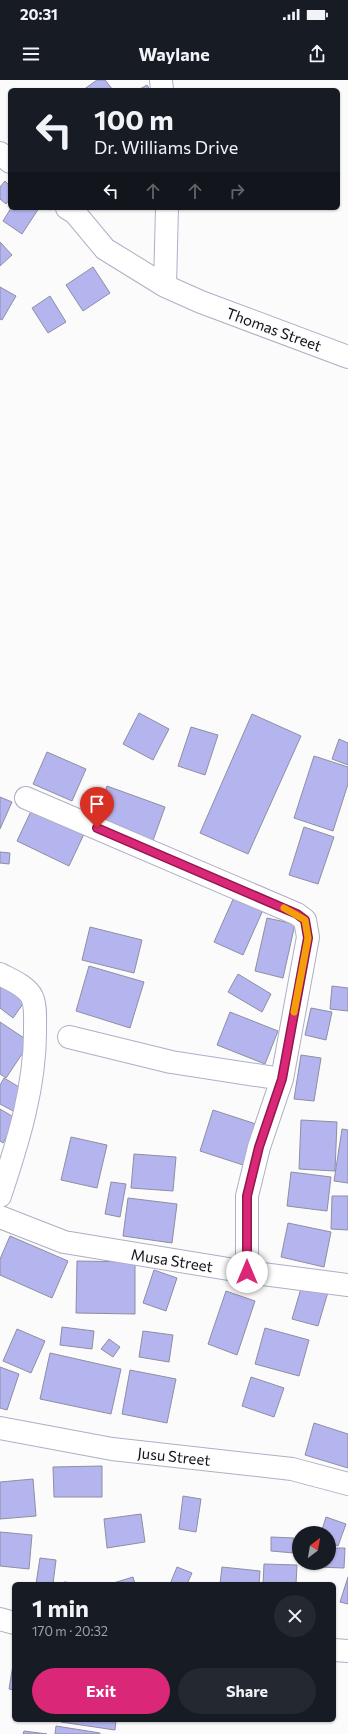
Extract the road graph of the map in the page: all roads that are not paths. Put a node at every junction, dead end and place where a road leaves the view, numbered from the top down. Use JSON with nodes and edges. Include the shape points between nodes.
{"nodes":[{"id":1,"x":0,"y":153,"type":"edge"},
{"id":2,"x":8,"y":160,"type":"edge"},
{"id":3,"x":70,"y":210,"type":"edge"},
{"id":4,"x":167,"y":210,"type":"edge"},
{"id":5,"x":164,"y":286,"type":"junction"},
{"id":6,"x":348,"y":357,"type":"edge"},
{"id":7,"x":26,"y":798,"type":"dead end"},
{"id":8,"x":0,"y":974,"type":"edge"},
{"id":9,"x":69,"y":1037,"type":"dead end"},
{"id":10,"x":282,"y":1079,"type":"junction"},
{"id":11,"x":0,"y":1196,"type":"edge"},
{"id":12,"x":0,"y":1217,"type":"edge"},
{"id":13,"x":247,"y":1272,"type":"junction"},
{"id":14,"x":348,"y":1285,"type":"edge"},
{"id":15,"x":0,"y":1428,"type":"edge"},
{"id":16,"x":348,"y":1484,"type":"edge"},
{"id":17,"x":0,"y":1619,"type":"edge"},
{"id":18,"x":12,"y":1622,"type":"edge"},
{"id":19,"x":336,"y":1650,"type":"edge"},
{"id":20,"x":348,"y":1651,"type":"edge"}],
"edges":[{"from":1,"to":2,"type":"street"},
{"from":3,"to":5,"type":"street","name":"Thomas Street","via":[[105,249]]},
{"from":4,"to":5,"type":"street"},
{"from":5,"to":6,"type":"street","name":"Thomas Street"},
{"from":7,"to":10,"type":"street","via":[[290,911],[305,920],[308,938]]},
{"from":8,"to":11,"type":"street","via":[[24,988],[32,996],[35,1013],[35,1056],[17,1146]]},
{"from":9,"to":10,"type":"street","via":[[171,1062]]},
{"from":10,"to":13,"type":"street","via":[[259,1147],[247,1196]]},
{"from":12,"to":13,"type":"street","name":"Musa Street","via":[[64,1242]]},
{"from":13,"to":14,"type":"street","name":"Musa Street"},
{"from":15,"to":16,"type":"street","name":"Jusu Street","via":[[112,1449],[292,1470]]},
{"from":17,"to":18,"type":"street"},
{"from":19,"to":20,"type":"street"}]}
